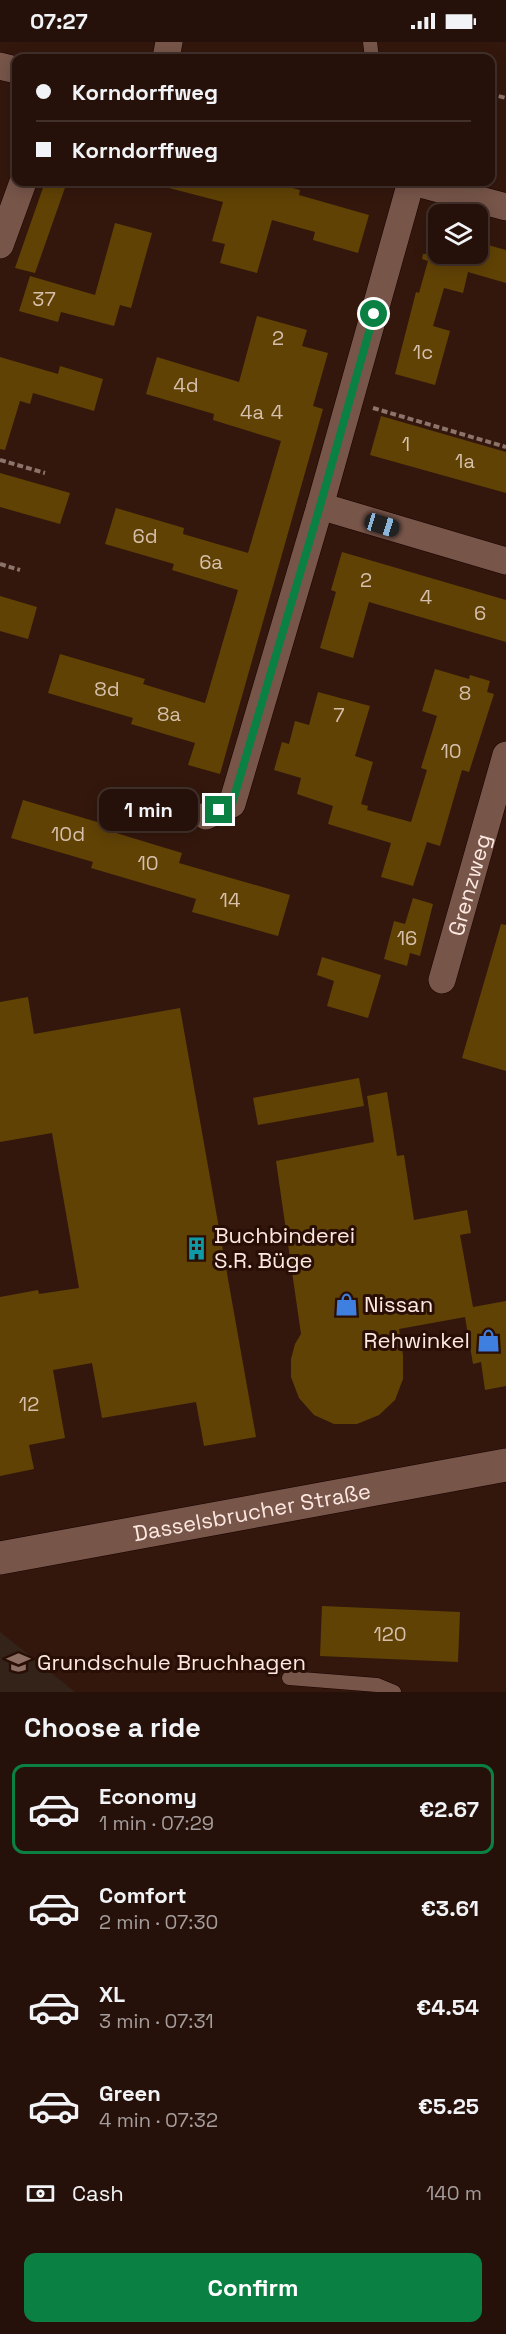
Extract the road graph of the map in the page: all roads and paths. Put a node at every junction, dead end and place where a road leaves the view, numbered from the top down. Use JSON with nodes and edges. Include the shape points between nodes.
{"nodes":[{"id":1,"x":22,"y":186,"type":"edge"},
{"id":2,"x":411,"y":186,"type":"edge"},
{"id":3,"x":427,"y":186,"type":"edge"},
{"id":4,"x":506,"y":207,"type":"edge"},
{"id":5,"x":0,"y":245,"type":"edge"},
{"id":6,"x":349,"y":402,"type":"junction"},
{"id":7,"x":506,"y":447,"type":"edge"},
{"id":8,"x":0,"y":460,"type":"edge"},
{"id":9,"x":45,"y":473,"type":"dead end"},
{"id":10,"x":320,"y":506,"type":"junction"},
{"id":11,"x":506,"y":561,"type":"edge"},
{"id":12,"x":0,"y":564,"type":"edge"},
{"id":13,"x":20,"y":570,"type":"dead end"},
{"id":14,"x":506,"y":755,"type":"edge"},
{"id":15,"x":206,"y":816,"type":"dead end"},
{"id":16,"x":442,"y":980,"type":"dead end"},
{"id":17,"x":506,"y":1465,"type":"edge"},
{"id":18,"x":0,"y":1558,"type":"edge"},
{"id":19,"x":289,"y":1678,"type":"dead end"},
{"id":20,"x":394,"y":1692,"type":"edge"}],
"edges":[{"from":1,"to":5,"type":"street"},
{"from":2,"to":6,"type":"street"},
{"from":3,"to":4,"type":"street"},
{"from":6,"to":7,"type":"path"},
{"from":6,"to":10,"type":"street"},
{"from":8,"to":9,"type":"path"},
{"from":10,"to":11,"type":"street"},
{"from":10,"to":15,"type":"street","via":[[232,804]]},
{"from":12,"to":13,"type":"path"},
{"from":14,"to":16,"type":"street","name":"Grenzweg"},
{"from":17,"to":18,"type":"street","name":"Dasselsbrucher Straße"},
{"from":19,"to":20,"type":"lane","via":[[377,1684]]}]}
